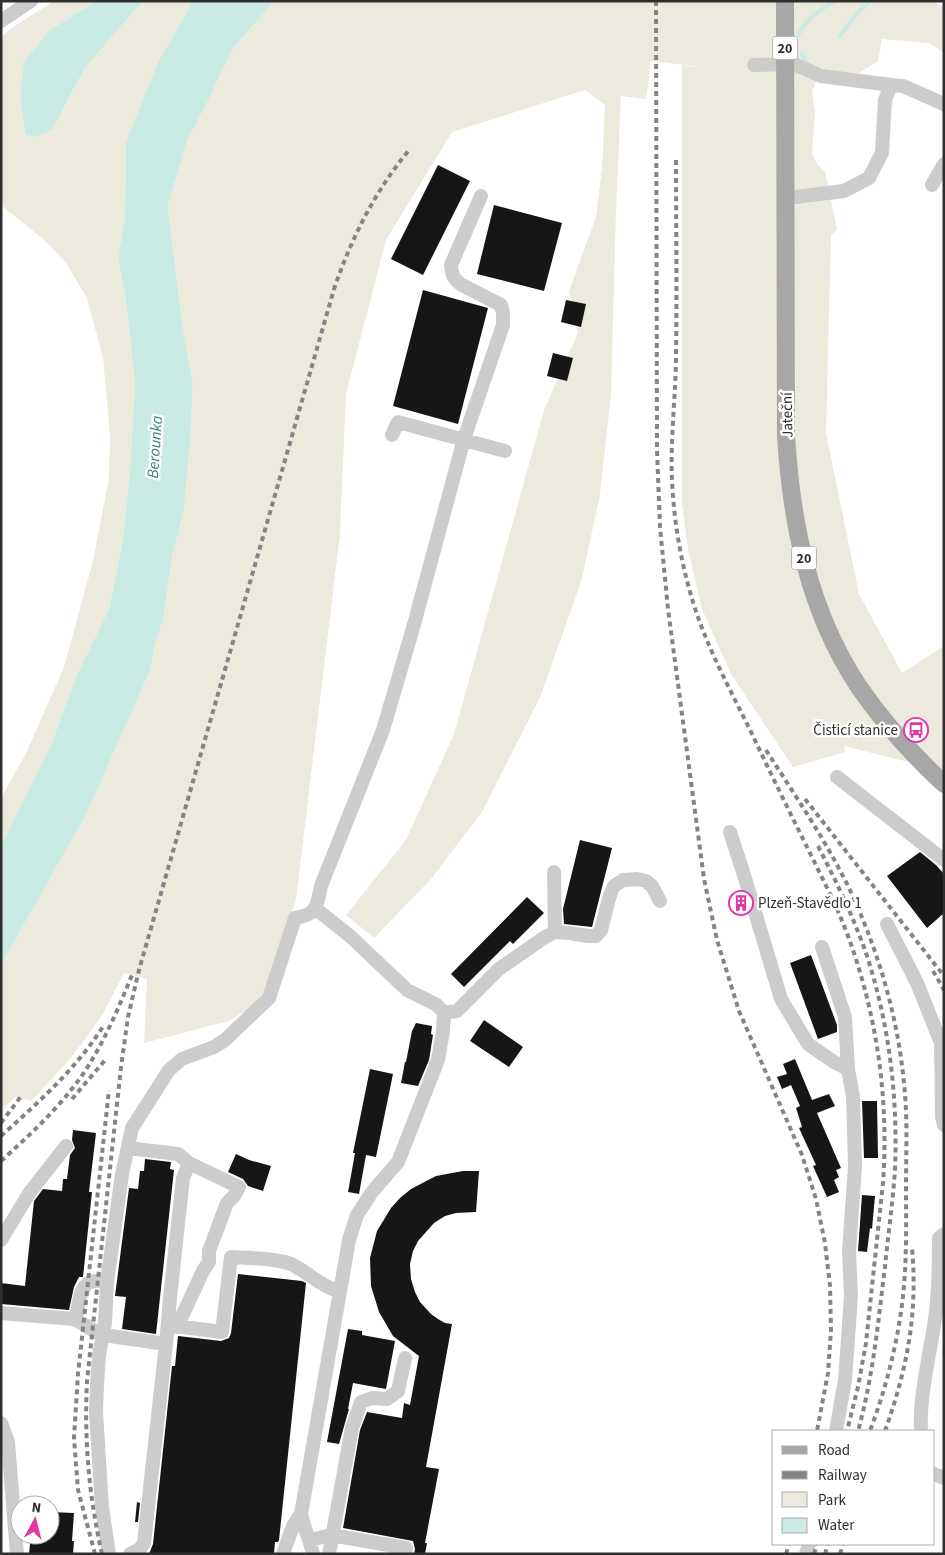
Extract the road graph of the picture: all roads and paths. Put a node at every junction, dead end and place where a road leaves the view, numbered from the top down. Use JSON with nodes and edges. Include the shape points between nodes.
{"nodes":[{"id":1,"x":31,"y":1,"type":"edge"},
{"id":2,"x":785,"y":1,"type":"edge"},
{"id":3,"x":1,"y":21,"type":"edge"},
{"id":4,"x":754,"y":66,"type":"dead end"},
{"id":5,"x":891,"y":85,"type":"junction"},
{"id":6,"x":944,"y":104,"type":"edge"},
{"id":7,"x":944,"y":164,"type":"edge"},
{"id":8,"x":932,"y":185,"type":"dead end"},
{"id":9,"x":481,"y":196,"type":"dead end"},
{"id":10,"x":785,"y":196,"type":"junction"},
{"id":11,"x":392,"y":435,"type":"dead end"},
{"id":12,"x":464,"y":439,"type":"junction"},
{"id":13,"x":505,"y":451,"type":"dead end"},
{"id":14,"x":838,"y":777,"type":"dead end"},
{"id":15,"x":944,"y":784,"type":"edge"},
{"id":16,"x":730,"y":832,"type":"dead end"},
{"id":17,"x":944,"y":860,"type":"edge"},
{"id":18,"x":554,"y":872,"type":"dead end"},
{"id":19,"x":660,"y":901,"type":"dead end"},
{"id":20,"x":316,"y":909,"type":"junction"},
{"id":21,"x":887,"y":924,"type":"dead end"},
{"id":22,"x":555,"y":932,"type":"junction"},
{"id":23,"x":822,"y":947,"type":"dead end"},
{"id":24,"x":444,"y":1013,"type":"junction"},
{"id":25,"x":848,"y":1069,"type":"junction"},
{"id":26,"x":944,"y":1125,"type":"edge"},
{"id":27,"x":66,"y":1146,"type":"dead end"},
{"id":28,"x":128,"y":1148,"type":"junction"},
{"id":29,"x":189,"y":1163,"type":"junction"},
{"id":30,"x":944,"y":1234,"type":"edge"},
{"id":31,"x":1,"y":1240,"type":"edge"},
{"id":32,"x":209,"y":1262,"type":"junction"},
{"id":33,"x":230,"y":1264,"type":"junction"},
{"id":34,"x":108,"y":1282,"type":"junction"},
{"id":35,"x":340,"y":1292,"type":"junction"},
{"id":36,"x":1,"y":1313,"type":"edge"},
{"id":37,"x":940,"y":1317,"type":"edge"},
{"id":38,"x":76,"y":1320,"type":"junction"},
{"id":39,"x":173,"y":1326,"type":"junction"},
{"id":40,"x":103,"y":1335,"type":"junction"},
{"id":41,"x":166,"y":1344,"type":"junction"},
{"id":42,"x":405,"y":1358,"type":"dead end"},
{"id":43,"x":1,"y":1423,"type":"edge"},
{"id":44,"x":836,"y":1430,"type":"edge"},
{"id":45,"x":921,"y":1430,"type":"edge"},
{"id":46,"x":301,"y":1514,"type":"junction"},
{"id":47,"x":331,"y":1535,"type":"junction"},
{"id":48,"x":312,"y":1547,"type":"edge"},
{"id":49,"x":17,"y":1554,"type":"edge"},
{"id":50,"x":109,"y":1554,"type":"edge"},
{"id":51,"x":130,"y":1554,"type":"edge"},
{"id":52,"x":283,"y":1554,"type":"edge"},
{"id":53,"x":329,"y":1554,"type":"edge"},
{"id":54,"x":406,"y":1554,"type":"edge"}],
"edges":[{"from":1,"to":3,"type":"street"},
{"from":2,"to":10,"type":"main road","name":"Jateční","number":"20"},
{"from":4,"to":5,"type":"street","via":[[794,64],[820,76]]},
{"from":5,"to":6,"type":"street","via":[[903,86]]},
{"from":5,"to":10,"type":"street","via":[[885,100],[882,153],[869,178],[844,191]]},
{"from":7,"to":8,"type":"street"},
{"from":9,"to":12,"type":"street","via":[[451,265],[452,275],[462,285],[501,305],[503,325]]},
{"from":10,"to":15,"type":"main road","name":"Jateční","number":"20","via":[[789,475],[808,574],[828,630],[859,686],[892,730]]},
{"from":11,"to":12,"type":"street","via":[[398,422]]},
{"from":12,"to":13,"type":"street"},
{"from":12,"to":20,"type":"street","via":[[383,730],[321,886]]},
{"from":14,"to":17,"type":"street"},
{"from":16,"to":25,"type":"street","via":[[781,999],[808,1044]]},
{"from":18,"to":22,"type":"street"},
{"from":19,"to":22,"type":"street","via":[[646,882],[623,880],[614,886],[610,894],[601,930],[596,936]]},
{"from":20,"to":24,"type":"street","via":[[407,990],[437,1005]]},
{"from":20,"to":28,"type":"street","via":[[307,916],[295,918],[269,998],[225,1040],[182,1059],[169,1070],[132,1128]]},
{"from":21,"to":26,"type":"street","via":[[917,983],[941,1043]]},
{"from":22,"to":24,"type":"street","via":[[499,969],[457,1011]]},
{"from":23,"to":25,"type":"street","via":[[845,1017]]},
{"from":24,"to":35,"type":"street","via":[[434,1072],[398,1162],[357,1215]]},
{"from":25,"to":44,"type":"street","via":[[853,1097],[855,1166],[849,1251],[851,1296],[845,1380]]},
{"from":27,"to":31,"type":"street","via":[[30,1192]]},
{"from":28,"to":29,"type":"street","via":[[178,1154]]},
{"from":28,"to":34,"type":"street"},
{"from":29,"to":32,"type":"street","via":[[239,1187],[227,1203],[209,1251]]},
{"from":29,"to":39,"type":"street","via":[[183,1178]]},
{"from":30,"to":37,"type":"street","via":[[939,1238]]},
{"from":32,"to":33,"type":"street"},
{"from":32,"to":39,"type":"street"},
{"from":33,"to":35,"type":"street","via":[[231,1257],[288,1263],[320,1284]]},
{"from":33,"to":39,"type":"street","via":[[222,1332]]},
{"from":34,"to":38,"type":"street","via":[[98,1279],[81,1290]]},
{"from":34,"to":40,"type":"street"},
{"from":35,"to":46,"type":"street"},
{"from":36,"to":38,"type":"street"},
{"from":37,"to":45,"type":"street","via":[[924,1388]]},
{"from":38,"to":40,"type":"street"},
{"from":39,"to":41,"type":"street"},
{"from":40,"to":41,"type":"street"},
{"from":40,"to":50,"type":"street","via":[[96,1412],[102,1507]]},
{"from":41,"to":51,"type":"street","via":[[144,1543]]},
{"from":42,"to":47,"type":"street","via":[[398,1391],[387,1399],[372,1398],[361,1402],[352,1428]]},
{"from":43,"to":49,"type":"street","via":[[8,1442]]},
{"from":46,"to":48,"type":"street"},
{"from":46,"to":52,"type":"street"},
{"from":47,"to":48,"type":"street"},
{"from":47,"to":53,"type":"street"},
{"from":47,"to":54,"type":"street","via":[[406,1548]]}]}
